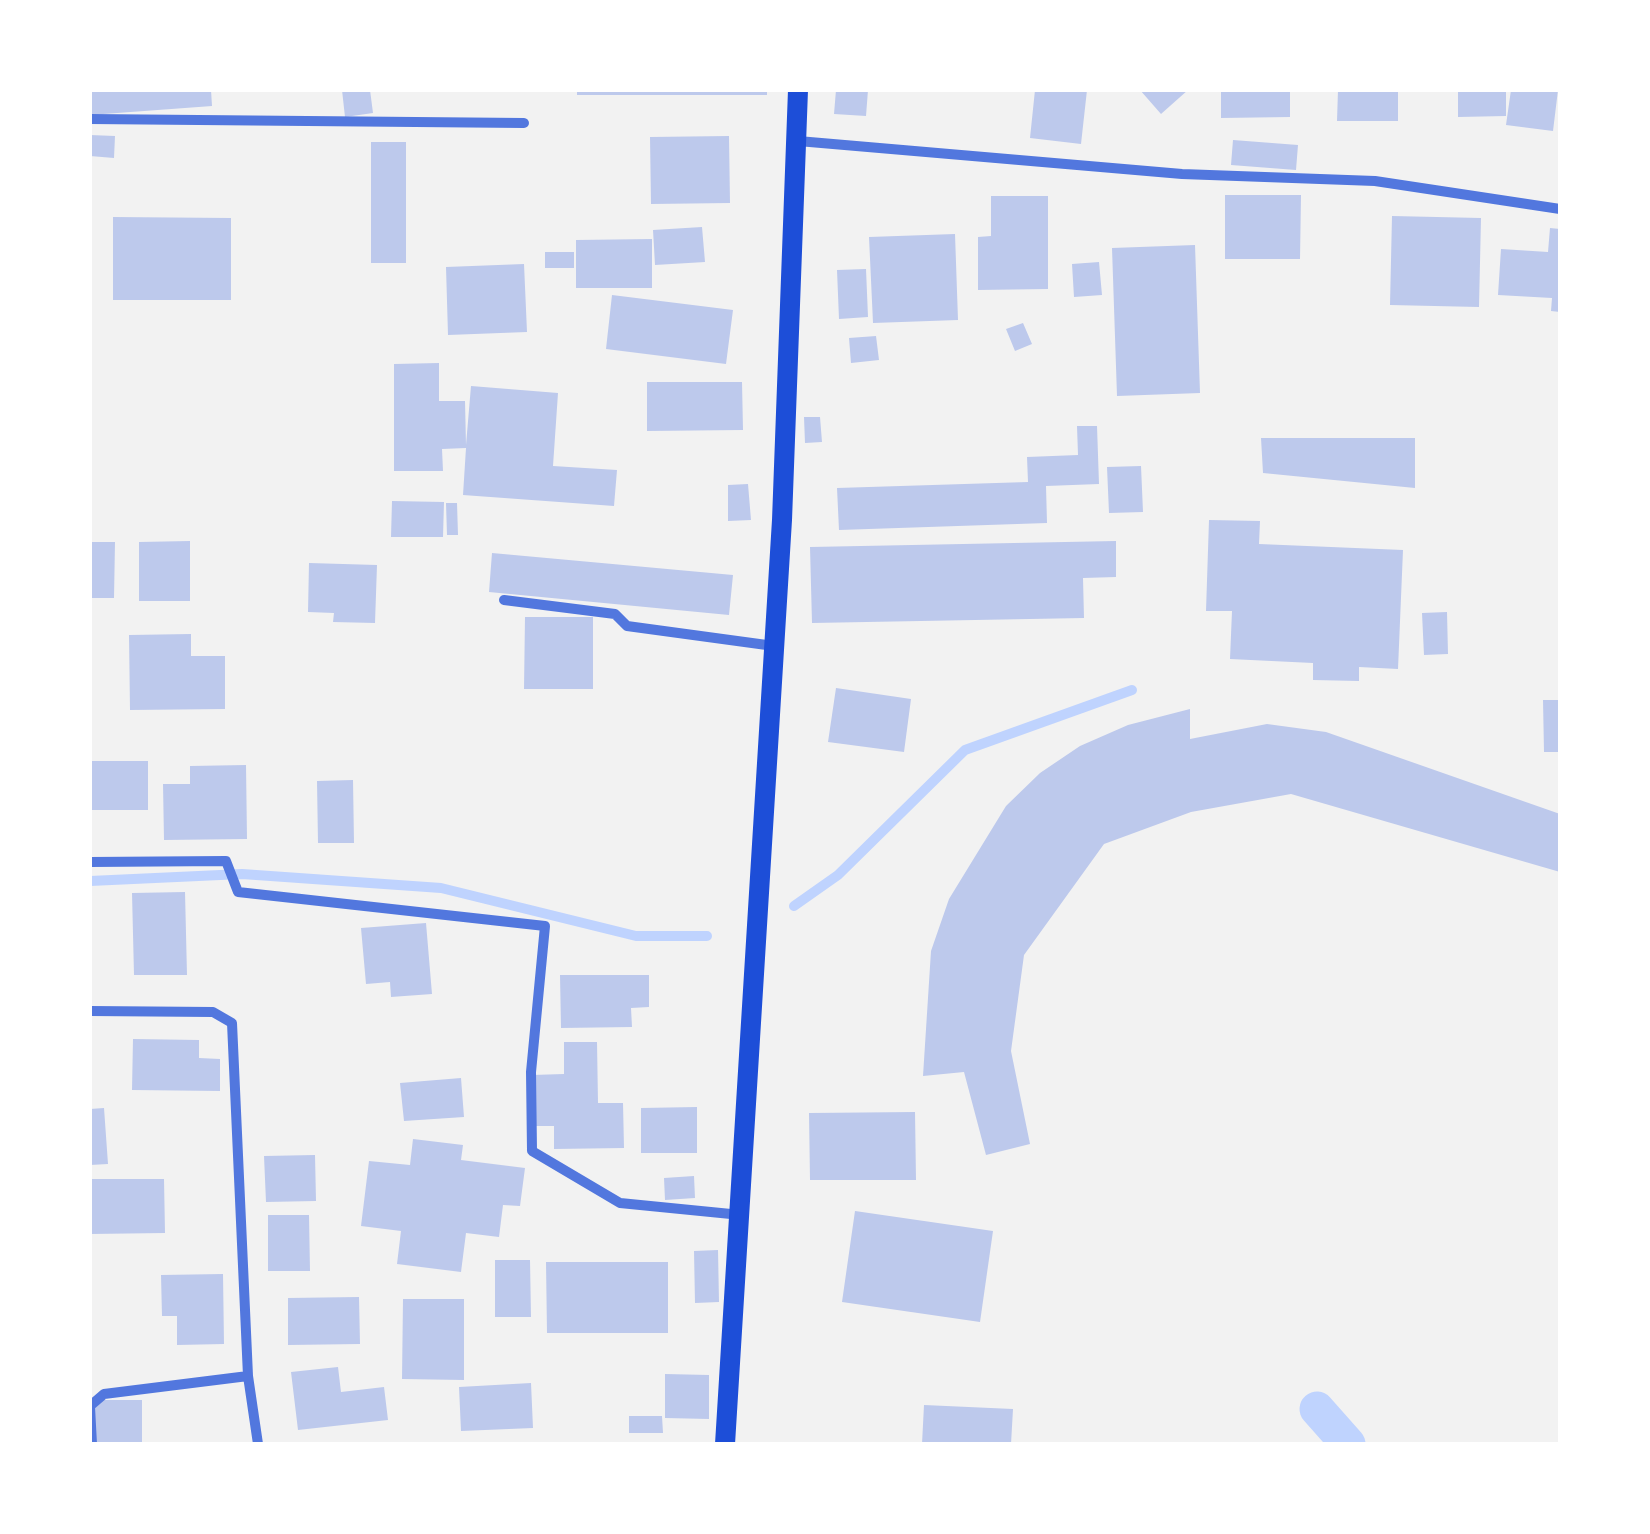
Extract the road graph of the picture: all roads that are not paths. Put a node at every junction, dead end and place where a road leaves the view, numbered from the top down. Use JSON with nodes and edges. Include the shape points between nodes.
{"nodes":[{"id":1,"x":798,"y":90,"type":"edge"},
{"id":2,"x":90,"y":119,"type":"edge"},
{"id":3,"x":524,"y":123,"type":"dead end"},
{"id":4,"x":798,"y":141,"type":"junction"},
{"id":5,"x":1560,"y":209,"type":"edge"},
{"id":6,"x":504,"y":600,"type":"dead end"},
{"id":7,"x":774,"y":646,"type":"junction"},
{"id":8,"x":90,"y":862,"type":"edge"},
{"id":9,"x":90,"y":1010,"type":"edge"},
{"id":10,"x":741,"y":1214,"type":"junction"},
{"id":11,"x":248,"y":1376,"type":"junction"},
{"id":12,"x":90,"y":1406,"type":"edge"},
{"id":13,"x":92,"y":1444,"type":"edge"},
{"id":14,"x":258,"y":1444,"type":"edge"},
{"id":15,"x":725,"y":1444,"type":"edge"}],
"edges":[{"from":1,"to":4,"type":"main road"},
{"from":2,"to":3,"type":"street"},
{"from":4,"to":5,"type":"street","via":[[1182,174],[1375,180]]},
{"from":4,"to":7,"type":"main road"},
{"from":6,"to":7,"type":"street"},
{"from":7,"to":10,"type":"main road"},
{"from":8,"to":10,"type":"street","via":[[226,861],[238,892],[545,926],[531,1072],[532,1151],[620,1203]]},
{"from":9,"to":11,"type":"street","via":[[213,1012],[232,1023]]},
{"from":10,"to":15,"type":"main road"},
{"from":11,"to":12,"type":"street","via":[[104,1394]]},
{"from":11,"to":14,"type":"street"},
{"from":12,"to":13,"type":"street"}]}
